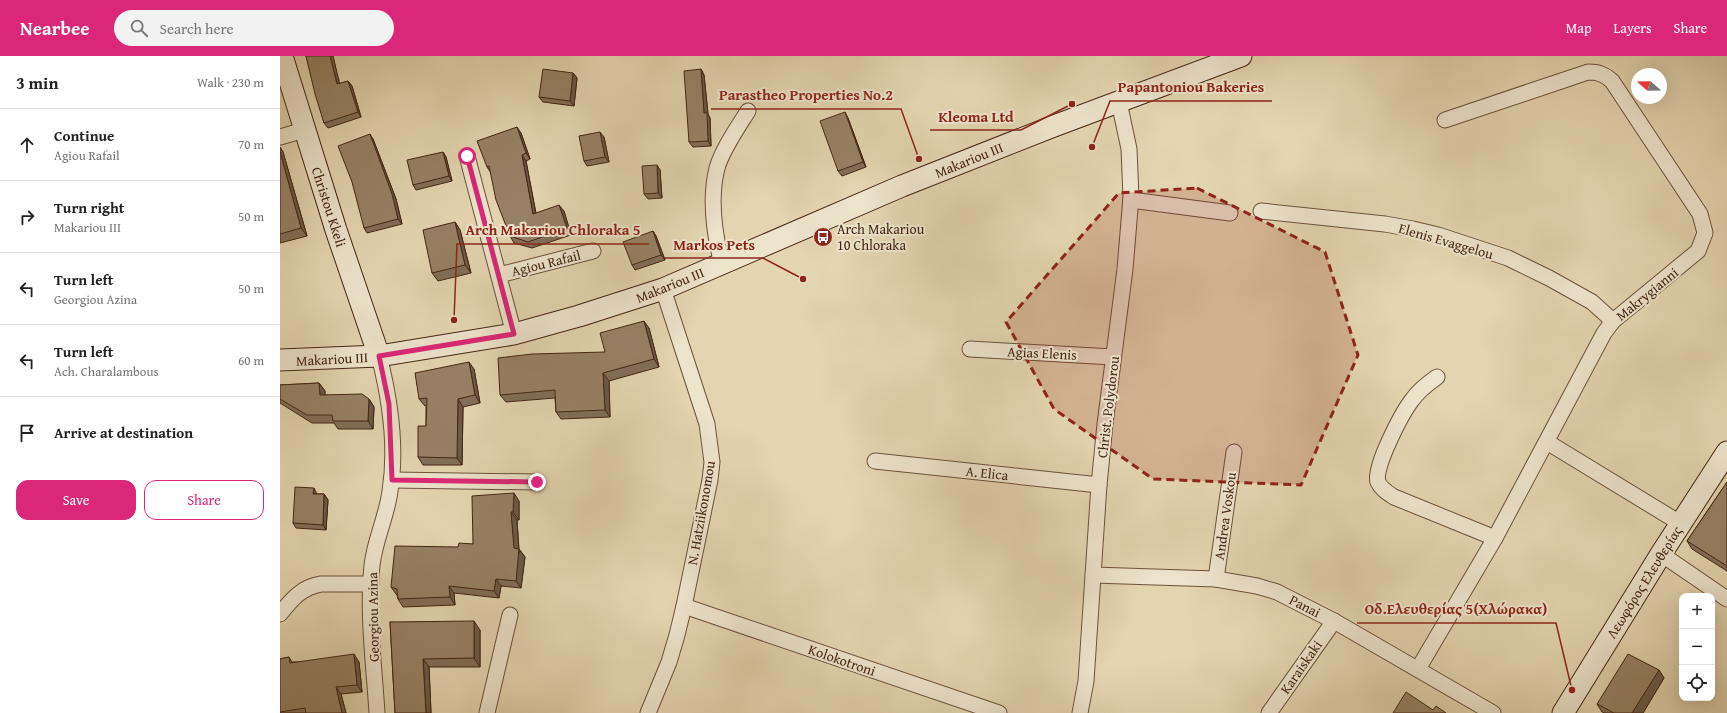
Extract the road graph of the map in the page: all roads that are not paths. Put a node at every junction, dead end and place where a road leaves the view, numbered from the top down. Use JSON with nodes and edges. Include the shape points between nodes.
{"nodes":[{"id":1,"x":282,"y":56,"type":"edge"},
{"id":2,"x":1241,"y":56,"type":"edge"},
{"id":3,"x":1119,"y":102,"type":"junction"},
{"id":4,"x":748,"y":111,"type":"dead end"},
{"id":5,"x":1446,"y":120,"type":"dead end"},
{"id":6,"x":304,"y":130,"type":"junction"},
{"id":7,"x":280,"y":137,"type":"edge"},
{"id":8,"x":467,"y":156,"type":"dead end"},
{"id":9,"x":1131,"y":200,"type":"junction"},
{"id":10,"x":1261,"y":211,"type":"dead end"},
{"id":11,"x":1230,"y":213,"type":"dead end"},
{"id":12,"x":593,"y":251,"type":"dead end"},
{"id":13,"x":722,"y":264,"type":"junction"},
{"id":14,"x":499,"y":275,"type":"junction"},
{"id":15,"x":663,"y":289,"type":"junction"},
{"id":16,"x":1613,"y":321,"type":"junction"},
{"id":17,"x":514,"y":334,"type":"junction"},
{"id":18,"x":970,"y":349,"type":"dead end"},
{"id":19,"x":379,"y":356,"type":"junction"},
{"id":20,"x":1113,"y":357,"type":"junction"},
{"id":21,"x":280,"y":360,"type":"edge"},
{"id":22,"x":1436,"y":377,"type":"dead end"},
{"id":23,"x":1547,"y":442,"type":"junction"},
{"id":24,"x":1234,"y":452,"type":"dead end"},
{"id":25,"x":1727,"y":452,"type":"edge"},
{"id":26,"x":875,"y":460,"type":"dead end"},
{"id":27,"x":392,"y":480,"type":"junction"},
{"id":28,"x":537,"y":482,"type":"dead end"},
{"id":29,"x":1099,"y":485,"type":"junction"},
{"id":30,"x":1680,"y":524,"type":"junction"},
{"id":31,"x":1495,"y":538,"type":"junction"},
{"id":32,"x":1661,"y":554,"type":"junction"},
{"id":33,"x":1093,"y":575,"type":"junction"},
{"id":34,"x":1216,"y":579,"type":"junction"},
{"id":35,"x":371,"y":584,"type":"junction"},
{"id":36,"x":1727,"y":599,"type":"edge"},
{"id":37,"x":684,"y":606,"type":"junction"},
{"id":38,"x":280,"y":614,"type":"edge"},
{"id":39,"x":510,"y":615,"type":"dead end"},
{"id":40,"x":1334,"y":621,"type":"junction"},
{"id":41,"x":1418,"y":669,"type":"junction"},
{"id":42,"x":377,"y":713,"type":"edge"},
{"id":43,"x":487,"y":713,"type":"edge"},
{"id":44,"x":648,"y":713,"type":"edge"},
{"id":45,"x":999,"y":713,"type":"edge"},
{"id":46,"x":1080,"y":713,"type":"edge"},
{"id":47,"x":1269,"y":713,"type":"edge"},
{"id":48,"x":1493,"y":713,"type":"edge"},
{"id":49,"x":1563,"y":713,"type":"edge"}],
"edges":[{"from":1,"to":6,"type":"main road","name":"Christou Kkeli"},
{"from":2,"to":3,"type":"main road","name":"Makariou III"},
{"from":3,"to":9,"type":"street","name":"Christ. Polydorou","via":[[1129,149]]},
{"from":3,"to":13,"type":"main road","name":"Makariou III","via":[[902,186]]},
{"from":4,"to":13,"type":"street","via":[[735,131],[718,168],[714,199],[714,232]]},
{"from":5,"to":16,"type":"street","name":"Makrygianni","via":[[1588,72],[1605,75],[1612,81],[1700,214],[1705,233],[1698,251]]},
{"from":6,"to":7,"type":"street"},
{"from":6,"to":19,"type":"main road","name":"Christou Kkeli"},
{"from":8,"to":14,"type":"street","name":"Agiou Rafail"},
{"from":9,"to":11,"type":"street"},
{"from":9,"to":20,"type":"street","name":"Christ. Polydorou"},
{"from":10,"to":16,"type":"street","name":"Elenis Evaggelou","via":[[1385,224],[1438,235],[1508,258],[1592,302]]},
{"from":12,"to":14,"type":"street","name":"Agiou Rafail"},
{"from":13,"to":15,"type":"main road","name":"Makariou III"},
{"from":14,"to":17,"type":"street","name":"Agiou Rafail"},
{"from":15,"to":17,"type":"main road","name":"Makariou III"},
{"from":15,"to":37,"type":"street","name":"N. Hatziikonomou","via":[[700,400],[711,443],[710,480]]},
{"from":16,"to":23,"type":"street","name":"Makrygianni","via":[[1594,350]]},
{"from":17,"to":19,"type":"main road","name":"Makariou III"},
{"from":18,"to":20,"type":"street","name":"Agias Elenis"},
{"from":19,"to":21,"type":"main road","name":"Makariou III"},
{"from":19,"to":27,"type":"street","name":"Georgiou Azina","via":[[389,404]]},
{"from":20,"to":29,"type":"street","name":"Christ. Polydorou"},
{"from":22,"to":31,"type":"street","via":[[1423,387],[1402,416],[1381,460],[1377,471],[1378,482],[1394,497]]},
{"from":23,"to":30,"type":"street"},
{"from":23,"to":31,"type":"street","name":"Makrygianni"},
{"from":24,"to":34,"type":"street","name":"Andrea Voskou"},
{"from":25,"to":30,"type":"main road","name":"Λεωφόρος Ελευθερίας"},
{"from":26,"to":29,"type":"street","name":"A. Elica"},
{"from":27,"to":28,"type":"street"},
{"from":27,"to":35,"type":"street","name":"Georgiou Azina","via":[[372,563]]},
{"from":29,"to":33,"type":"street","name":"Christ. Polydorou"},
{"from":30,"to":32,"type":"main road","name":"Λεωφόρος Ελευθερίας"},
{"from":31,"to":41,"type":"street","name":"Makrygianni"},
{"from":32,"to":36,"type":"street"},
{"from":32,"to":49,"type":"main road","name":"Λεωφόρος Ελευθερίας"},
{"from":33,"to":34,"type":"street","name":"Panai"},
{"from":33,"to":46,"type":"street","name":"Christ. Polydorou","via":[[1086,681]]},
{"from":34,"to":40,"type":"street","name":"Panai","via":[[1277,592]]},
{"from":35,"to":38,"type":"street","via":[[313,585],[305,588]]},
{"from":35,"to":42,"type":"street","name":"Georgiou Azina"},
{"from":37,"to":44,"type":"street","name":"N. Hatziikonomou","via":[[669,662]]},
{"from":37,"to":45,"type":"street","name":"Kolokotroni"},
{"from":39,"to":43,"type":"street"},
{"from":40,"to":41,"type":"street","name":"Panai"},
{"from":40,"to":47,"type":"street","name":"Karaiskaki"},
{"from":41,"to":48,"type":"street","name":"Panai"}]}
